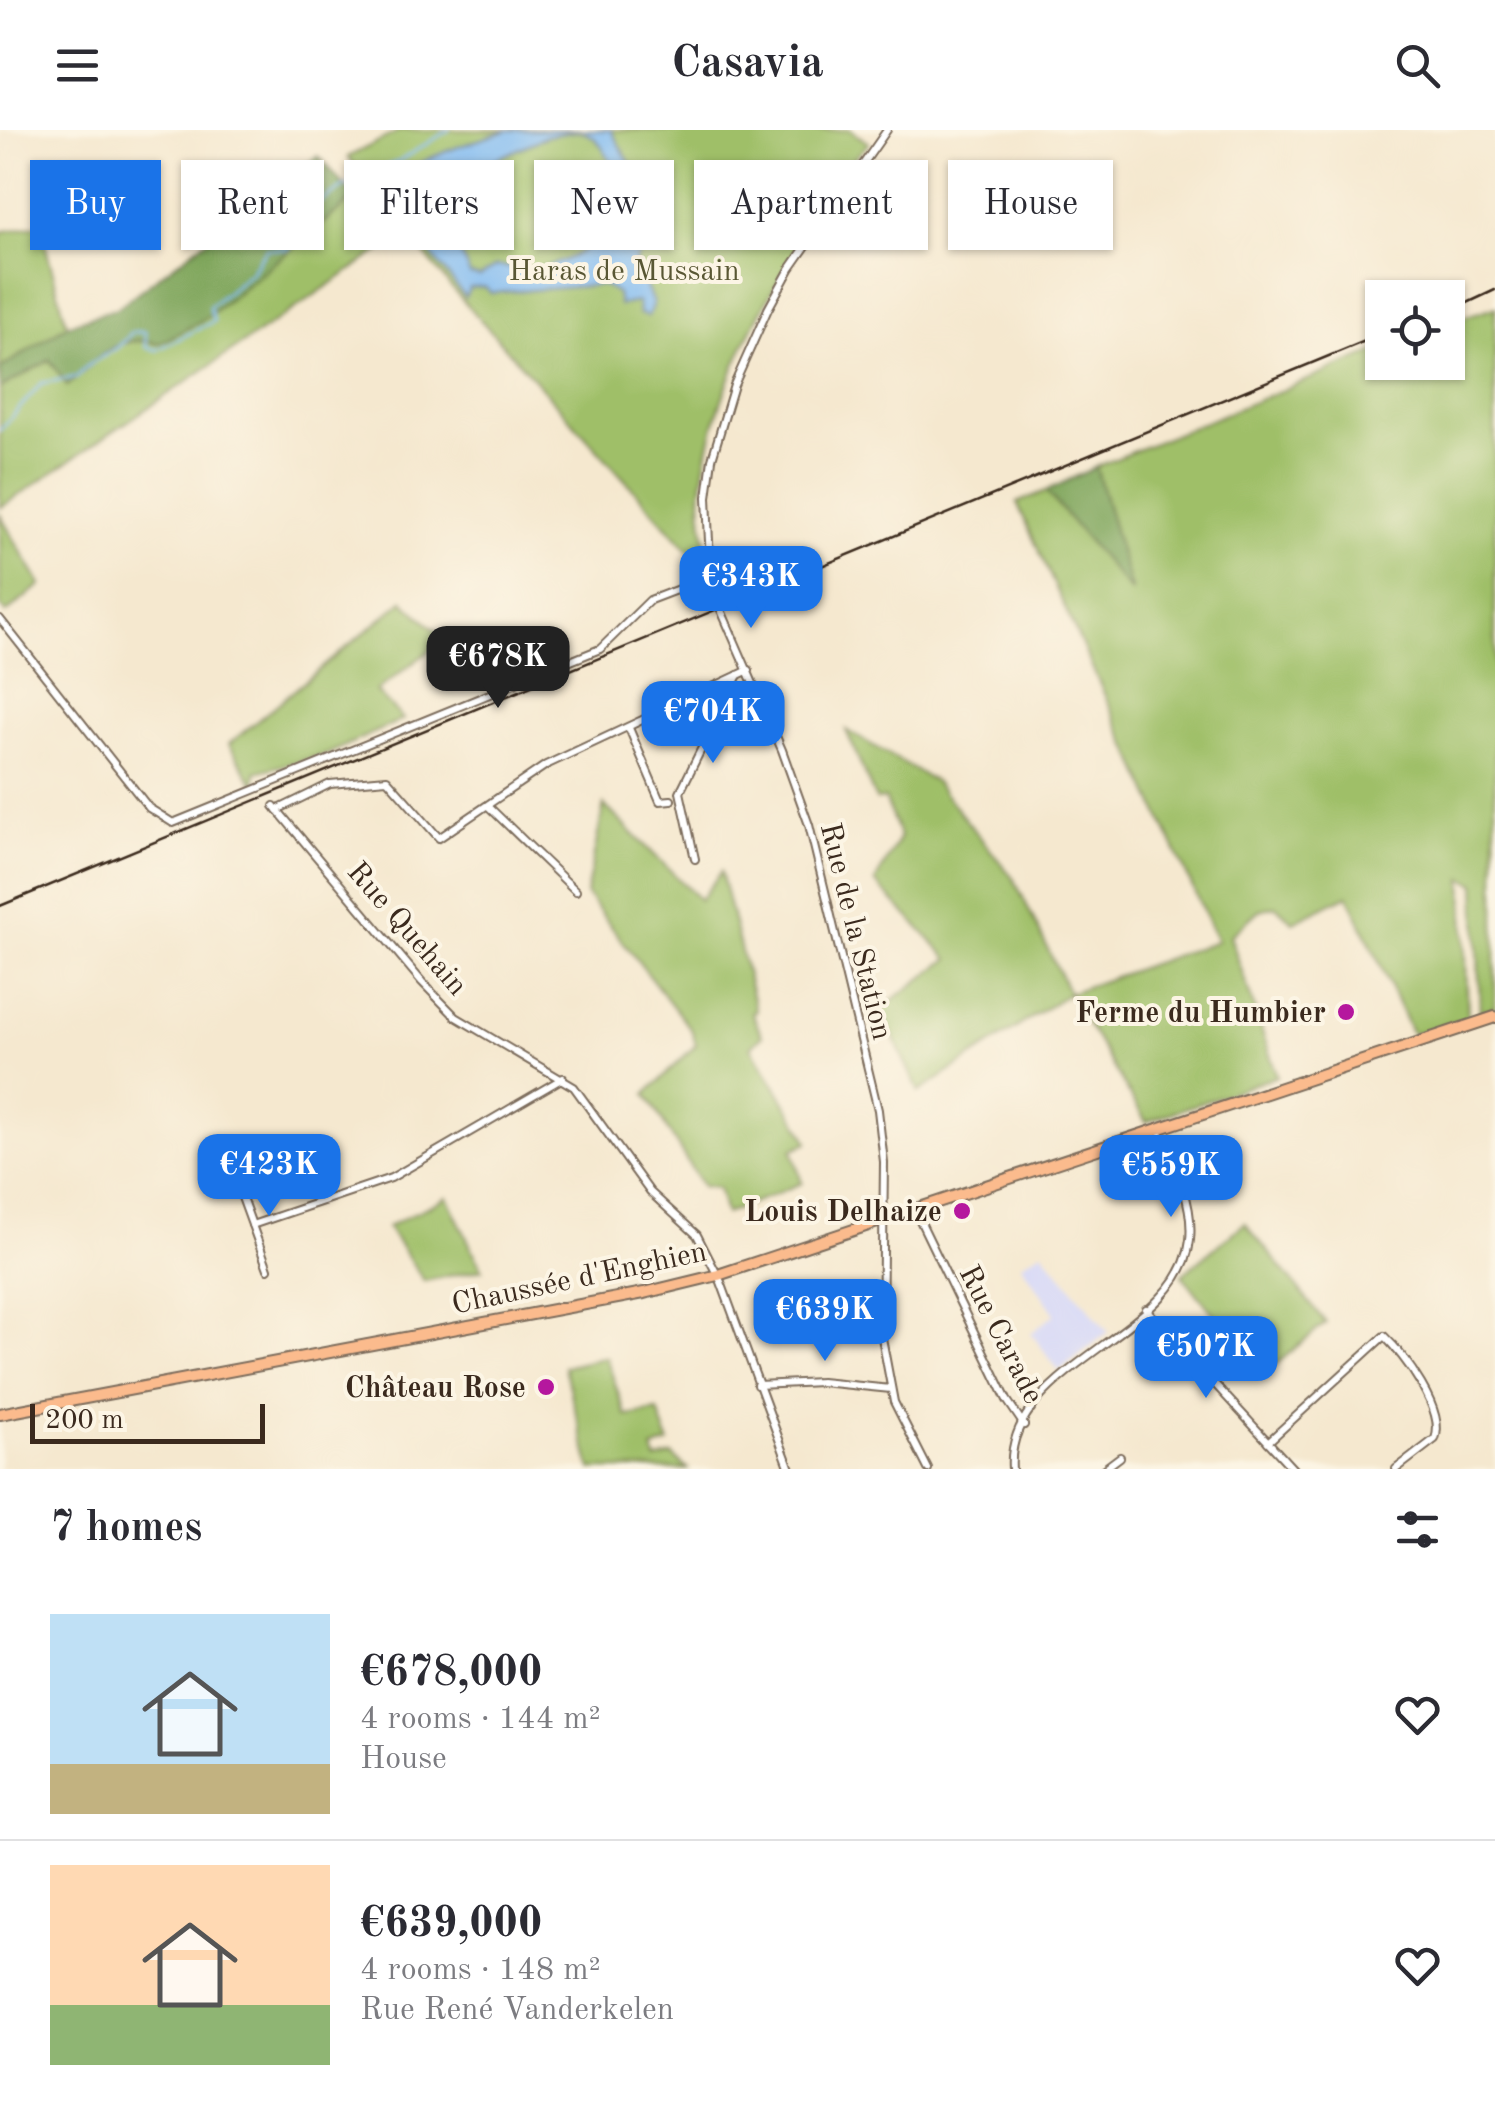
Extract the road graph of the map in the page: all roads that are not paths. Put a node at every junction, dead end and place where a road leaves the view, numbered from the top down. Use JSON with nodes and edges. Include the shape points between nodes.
{"nodes":[{"id":1,"x":887,"y":130,"type":"edge"},
{"id":2,"x":710,"y":577,"type":"junction"},
{"id":3,"x":0,"y":619,"type":"edge"},
{"id":4,"x":749,"y":670,"type":"junction"},
{"id":5,"x":739,"y":673,"type":"junction"},
{"id":6,"x":629,"y":728,"type":"junction"},
{"id":7,"x":671,"y":800,"type":"dead end"},
{"id":8,"x":488,"y":806,"type":"junction"},
{"id":9,"x":695,"y":859,"type":"dead end"},
{"id":10,"x":576,"y":891,"type":"dead end"},
{"id":11,"x":1495,"y":1017,"type":"edge"},
{"id":12,"x":563,"y":1078,"type":"junction"},
{"id":13,"x":1158,"y":1128,"type":"junction"},
{"id":14,"x":236,"y":1181,"type":"dead end"},
{"id":15,"x":914,"y":1209,"type":"junction"},
{"id":16,"x":882,"y":1220,"type":"junction"},
{"id":17,"x":252,"y":1225,"type":"junction"},
{"id":18,"x":268,"y":1269,"type":"dead end"},
{"id":19,"x":718,"y":1275,"type":"junction"},
{"id":20,"x":1146,"y":1309,"type":"junction"},
{"id":21,"x":757,"y":1385,"type":"junction"},
{"id":22,"x":892,"y":1389,"type":"junction"},
{"id":23,"x":0,"y":1414,"type":"edge"},
{"id":24,"x":1024,"y":1426,"type":"junction"},
{"id":25,"x":1268,"y":1442,"type":"junction"},
{"id":26,"x":1120,"y":1457,"type":"dead end"},
{"id":27,"x":790,"y":1469,"type":"edge"},
{"id":28,"x":928,"y":1469,"type":"edge"},
{"id":29,"x":1012,"y":1469,"type":"edge"},
{"id":30,"x":1104,"y":1469,"type":"edge"},
{"id":31,"x":1293,"y":1469,"type":"edge"},
{"id":32,"x":1396,"y":1469,"type":"edge"}],
"edges":[{"from":1,"to":2,"type":"street","name":"Rue de la Station","via":[[790,269],[742,363],[709,474]]},
{"from":2,"to":3,"type":"street","via":[[650,600],[600,649],[184,821],[157,817]]},
{"from":2,"to":4,"type":"street","name":"Rue de la Station"},
{"from":4,"to":5,"type":"street"},
{"from":4,"to":16,"type":"street","name":"Rue de la Station","via":[[813,843],[881,1126]]},
{"from":5,"to":6,"type":"street"},
{"from":5,"to":9,"type":"street","via":[[680,792]]},
{"from":6,"to":7,"type":"street","via":[[660,801]]},
{"from":6,"to":8,"type":"street","via":[[546,766]]},
{"from":8,"to":10,"type":"street"},
{"from":8,"to":12,"type":"street","name":"Rue Quehain","via":[[439,838],[387,779],[330,784],[276,808],[456,1018]]},
{"from":11,"to":13,"type":"main road","name":"Chaussée d'Enghien"},
{"from":12,"to":17,"type":"street","via":[[391,1178]]},
{"from":12,"to":19,"type":"street","name":"Rue Quehain","via":[[650,1192],[697,1236]]},
{"from":13,"to":15,"type":"main road","name":"Chaussée d'Enghien"},
{"from":13,"to":20,"type":"street","via":[[1180,1177],[1190,1240],[1166,1290]]},
{"from":14,"to":17,"type":"street"},
{"from":15,"to":16,"type":"main road","name":"Chaussée d'Enghien"},
{"from":15,"to":24,"type":"street","name":"Rue Carade"},
{"from":16,"to":19,"type":"main road","name":"Chaussée d'Enghien"},
{"from":16,"to":22,"type":"street","name":"Rue de la Station","via":[[880,1317]]},
{"from":17,"to":18,"type":"street"},
{"from":19,"to":21,"type":"street","name":"Rue Quehain"},
{"from":19,"to":23,"type":"main road","name":"Chaussée d'Enghien"},
{"from":20,"to":24,"type":"street","via":[[1062,1377]]},
{"from":20,"to":25,"type":"street"},
{"from":21,"to":22,"type":"street"},
{"from":21,"to":27,"type":"street","name":"Rue Quehain"},
{"from":22,"to":28,"type":"street","name":"Rue de la Station"},
{"from":24,"to":29,"type":"street"},
{"from":25,"to":31,"type":"street"},
{"from":25,"to":32,"type":"street","via":[[1384,1336],[1408,1360],[1438,1430]]},
{"from":26,"to":30,"type":"street"}]}
